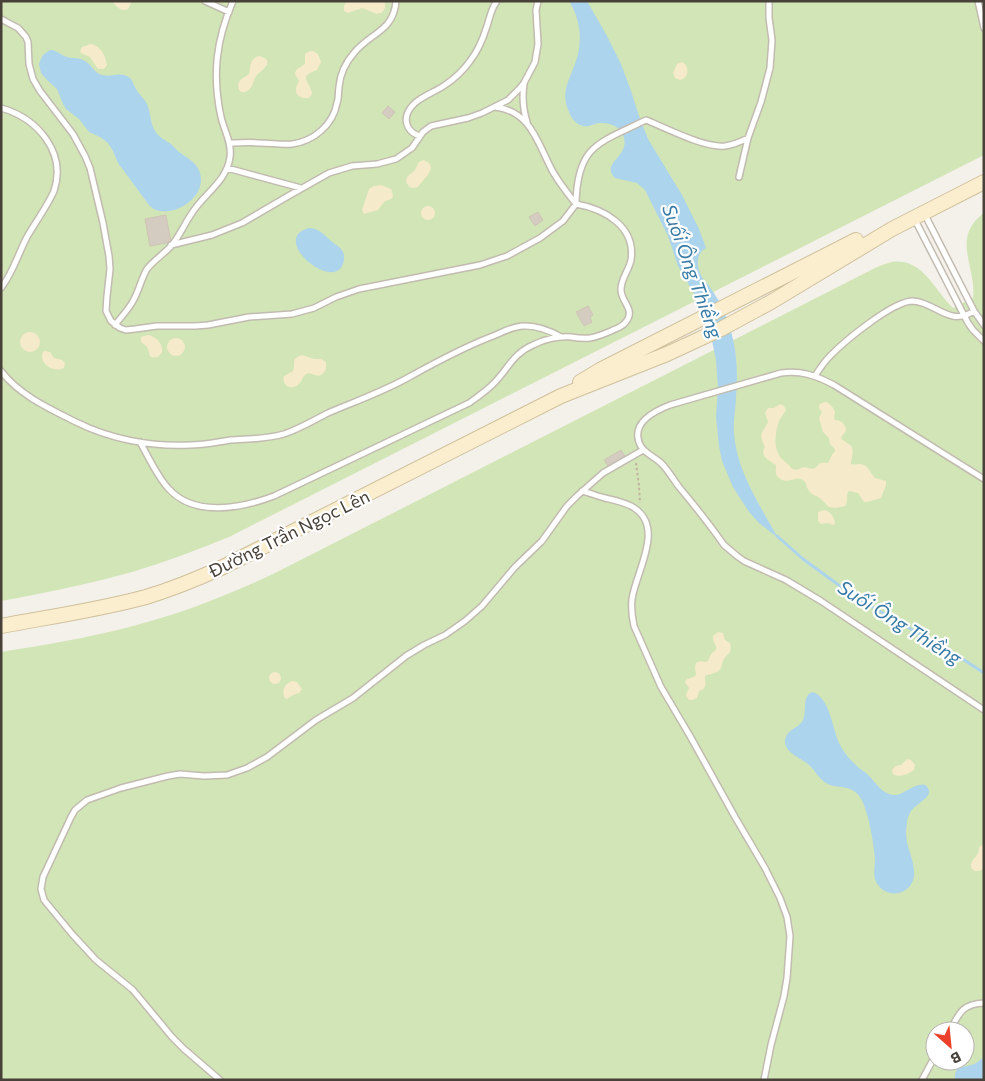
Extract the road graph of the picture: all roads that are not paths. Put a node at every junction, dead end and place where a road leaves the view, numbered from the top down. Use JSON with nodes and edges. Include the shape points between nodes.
{"nodes":[{"id":1,"x":205,"y":1,"type":"edge"},
{"id":2,"x":234,"y":1,"type":"edge"},
{"id":3,"x":396,"y":1,"type":"edge"},
{"id":4,"x":497,"y":1,"type":"edge"},
{"id":5,"x":538,"y":1,"type":"edge"},
{"id":6,"x":770,"y":1,"type":"edge"},
{"id":7,"x":978,"y":1,"type":"edge"},
{"id":8,"x":228,"y":12,"type":"junction"},
{"id":9,"x":1,"y":20,"type":"edge"},
{"id":10,"x":984,"y":28,"type":"edge"},
{"id":11,"x":524,"y":83,"type":"junction"},
{"id":12,"x":495,"y":107,"type":"junction"},
{"id":13,"x":1,"y":108,"type":"edge"},
{"id":14,"x":527,"y":122,"type":"junction"},
{"id":15,"x":420,"y":136,"type":"junction"},
{"id":16,"x":748,"y":138,"type":"junction"},
{"id":17,"x":230,"y":143,"type":"junction"},
{"id":18,"x":227,"y":168,"type":"junction"},
{"id":19,"x":739,"y":177,"type":"dead end"},
{"id":20,"x":984,"y":182,"type":"edge"},
{"id":21,"x":302,"y":188,"type":"junction"},
{"id":22,"x":576,"y":204,"type":"junction"},
{"id":23,"x":918,"y":215,"type":"junction"},
{"id":24,"x":892,"y":229,"type":"junction"},
{"id":25,"x":171,"y":246,"type":"junction"},
{"id":26,"x":1,"y":288,"type":"edge"},
{"id":27,"x":974,"y":311,"type":"junction"},
{"id":28,"x":964,"y":316,"type":"junction"},
{"id":29,"x":115,"y":325,"type":"junction"},
{"id":30,"x":984,"y":325,"type":"edge"},
{"id":31,"x":561,"y":338,"type":"junction"},
{"id":32,"x":984,"y":341,"type":"edge"},
{"id":33,"x":1,"y":371,"type":"edge"},
{"id":34,"x":815,"y":376,"type":"junction"},
{"id":35,"x":561,"y":396,"type":"junction"},
{"id":36,"x":140,"y":442,"type":"junction"},
{"id":37,"x":643,"y":450,"type":"junction"},
{"id":38,"x":984,"y":480,"type":"edge"},
{"id":39,"x":582,"y":491,"type":"junction"},
{"id":40,"x":1,"y":626,"type":"edge"},
{"id":41,"x":984,"y":710,"type":"edge"},
{"id":42,"x":984,"y":1003,"type":"edge"},
{"id":43,"x":955,"y":1021,"type":"edge"},
{"id":44,"x":220,"y":1080,"type":"edge"},
{"id":45,"x":764,"y":1080,"type":"edge"}],
"edges":[{"from":1,"to":8,"type":"lane"},
{"from":2,"to":8,"type":"lane"},
{"from":3,"to":17,"type":"lane","via":[[390,22],[359,46],[346,64],[335,111],[322,130],[291,144]]},
{"from":4,"to":15,"type":"lane","via":[[491,10],[483,40],[471,60],[455,77],[416,101],[408,111],[406,124],[410,131]]},
{"from":5,"to":11,"type":"lane","via":[[537,54]]},
{"from":6,"to":16,"type":"lane","via":[[771,61]]},
{"from":7,"to":10,"type":"lane"},
{"from":8,"to":17,"type":"lane","via":[[219,42],[216,71],[220,113]]},
{"from":9,"to":29,"type":"lane","via":[[18,28],[26,37],[33,79],[73,134],[90,168],[109,256],[106,310]]},
{"from":11,"to":12,"type":"lane","via":[[514,95]]},
{"from":11,"to":14,"type":"lane"},
{"from":12,"to":14,"type":"lane","via":[[512,112]]},
{"from":12,"to":15,"type":"lane","via":[[468,118],[431,126]]},
{"from":13,"to":26,"type":"lane","via":[[20,115],[42,132],[57,165],[56,183],[50,199]]},
{"from":14,"to":22,"type":"lane","via":[[553,172]]},
{"from":15,"to":21,"type":"lane","via":[[412,148],[396,158],[340,169]]},
{"from":16,"to":19,"type":"lane"},
{"from":16,"to":22,"type":"lane","via":[[733,145],[710,145],[646,120],[600,142],[590,152],[579,171]]},
{"from":17,"to":18,"type":"lane","via":[[231,156]]},
{"from":18,"to":21,"type":"lane"},
{"from":18,"to":25,"type":"lane","via":[[218,184],[192,212]]},
{"from":20,"to":23,"type":"street","name":"Đường Trần Ngọc Lên"},
{"from":21,"to":25,"type":"lane","via":[[226,230]]},
{"from":22,"to":29,"type":"lane","via":[[547,234],[507,256],[466,269],[348,292],[303,312],[195,326],[126,330]]},
{"from":22,"to":31,"type":"lane","via":[[604,212],[627,235],[631,255],[621,292],[629,313],[623,325],[599,336]]},
{"from":23,"to":24,"type":"street","name":"Đường Trần Ngọc Lên"},
{"from":23,"to":27,"type":"lane"},
{"from":23,"to":28,"type":"lane"},
{"from":24,"to":35,"type":"street","name":"Đường Trần Ngọc Lên","via":[[734,323],[661,357]]},
{"from":24,"to":35,"type":"street","name":"Đường Trần Ngọc Lên","via":[[858,239],[595,373]]},
{"from":25,"to":29,"type":"lane","via":[[147,270],[133,301]]},
{"from":27,"to":28,"type":"lane"},
{"from":27,"to":30,"type":"lane"},
{"from":28,"to":32,"type":"lane"},
{"from":28,"to":34,"type":"lane","via":[[954,317],[920,302],[902,303],[844,343]]},
{"from":31,"to":36,"type":"lane","via":[[538,327],[521,326],[506,330],[387,389],[274,437],[191,445]]},
{"from":31,"to":36,"type":"lane","via":[[542,341],[520,353],[488,389],[469,403],[274,496],[254,502],[208,507],[184,501],[164,483]]},
{"from":33,"to":36,"type":"lane","via":[[19,389],[62,415],[116,438]]},
{"from":34,"to":37,"type":"lane","via":[[804,372],[769,375],[657,410],[647,418],[637,434]]},
{"from":34,"to":38,"type":"lane"},
{"from":35,"to":40,"type":"street","name":"Đường Trần Ngọc Lên","via":[[206,575],[137,599]]},
{"from":37,"to":39,"type":"lane","via":[[603,473]]},
{"from":37,"to":41,"type":"lane","via":[[662,463],[724,544],[737,556],[810,594]]},
{"from":39,"to":44,"type":"lane","via":[[539,545],[466,621],[406,656],[358,695],[316,720],[266,757],[227,775],[180,774],[121,788],[87,800],[70,817],[43,877],[41,889],[44,900],[96,960],[133,990],[172,1037]]},
{"from":39,"to":45,"type":"lane","via":[[629,505],[640,513],[646,525],[648,540],[632,598],[634,626],[661,688],[765,868],[787,917],[790,936],[787,978]]},
{"from":42,"to":43,"type":"lane","via":[[964,1008]]}]}
